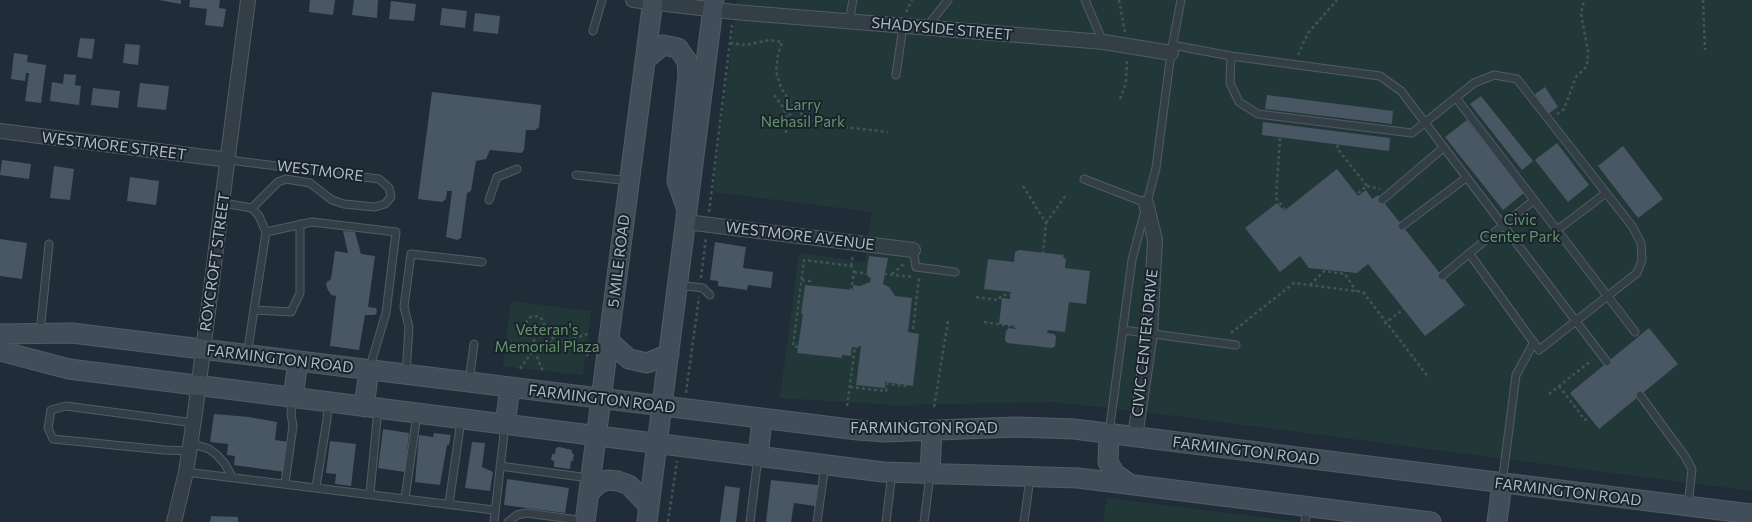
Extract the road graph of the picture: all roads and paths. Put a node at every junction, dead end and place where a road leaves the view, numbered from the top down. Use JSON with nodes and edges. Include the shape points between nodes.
{"nodes":[{"id":1,"x":248,"y":0,"type":"edge"},
{"id":2,"x":602,"y":0,"type":"edge"},
{"id":3,"x":633,"y":0,"type":"edge"},
{"id":4,"x":852,"y":0,"type":"edge"},
{"id":5,"x":948,"y":0,"type":"edge"},
{"id":6,"x":1085,"y":0,"type":"edge"},
{"id":7,"x":1119,"y":0,"type":"edge"},
{"id":8,"x":1181,"y":0,"type":"edge"},
{"id":9,"x":1336,"y":0,"type":"edge"},
{"id":10,"x":1584,"y":0,"type":"edge"},
{"id":11,"x":1703,"y":0,"type":"edge"},
{"id":12,"x":653,"y":1,"type":"edge"},
{"id":13,"x":713,"y":5,"type":"edge"},
{"id":14,"x":734,"y":12,"type":"junction"},
{"id":15,"x":849,"y":21,"type":"junction"},
{"id":16,"x":902,"y":26,"type":"junction"},
{"id":17,"x":926,"y":28,"type":"junction"},
{"id":18,"x":593,"y":32,"type":"dead end"},
{"id":19,"x":1127,"y":39,"type":"dead end"},
{"id":20,"x":1104,"y":42,"type":"junction"},
{"id":21,"x":730,"y":43,"type":"junction"},
{"id":22,"x":1172,"y":49,"type":"junction"},
{"id":23,"x":1705,"y":50,"type":"dead end"},
{"id":24,"x":1231,"y":56,"type":"junction"},
{"id":25,"x":1127,"y":57,"type":"dead end"},
{"id":26,"x":645,"y":60,"type":"junction"},
{"id":27,"x":1295,"y":65,"type":"junction"},
{"id":28,"x":896,"y":75,"type":"dead end"},
{"id":29,"x":774,"y":95,"type":"dead end"},
{"id":30,"x":1456,"y":98,"type":"junction"},
{"id":31,"x":1120,"y":99,"type":"dead end"},
{"id":32,"x":795,"y":109,"type":"junction"},
{"id":33,"x":787,"y":118,"type":"junction"},
{"id":34,"x":1550,"y":120,"type":"junction"},
{"id":35,"x":1425,"y":124,"type":"junction"},
{"id":36,"x":0,"y":131,"type":"edge"},
{"id":37,"x":888,"y":132,"type":"dead end"},
{"id":38,"x":786,"y":133,"type":"dead end"},
{"id":39,"x":1280,"y":138,"type":"dead end"},
{"id":40,"x":1338,"y":145,"type":"dead end"},
{"id":41,"x":1443,"y":148,"type":"junction"},
{"id":42,"x":229,"y":160,"type":"junction"},
{"id":43,"x":517,"y":169,"type":"dead end"},
{"id":44,"x":576,"y":175,"type":"dead end"},
{"id":45,"x":1466,"y":178,"type":"junction"},
{"id":46,"x":1084,"y":179,"type":"dead end"},
{"id":47,"x":630,"y":181,"type":"junction"},
{"id":48,"x":1023,"y":186,"type":"dead end"},
{"id":49,"x":1606,"y":193,"type":"junction"},
{"id":50,"x":1357,"y":194,"type":"dead end"},
{"id":51,"x":1066,"y":195,"type":"dead end"},
{"id":52,"x":489,"y":200,"type":"dead end"},
{"id":53,"x":1382,"y":200,"type":"dead end"},
{"id":54,"x":1534,"y":200,"type":"junction"},
{"id":55,"x":223,"y":203,"type":"junction"},
{"id":56,"x":1146,"y":203,"type":"junction"},
{"id":57,"x":252,"y":208,"type":"junction"},
{"id":58,"x":1285,"y":210,"type":"dead end"},
{"id":59,"x":687,"y":217,"type":"junction"},
{"id":60,"x":1046,"y":223,"type":"junction"},
{"id":61,"x":300,"y":224,"type":"junction"},
{"id":62,"x":707,"y":225,"type":"junction"},
{"id":63,"x":1502,"y":225,"type":"junction"},
{"id":64,"x":1402,"y":226,"type":"dead end"},
{"id":65,"x":1557,"y":230,"type":"junction"},
{"id":66,"x":266,"y":232,"type":"junction"},
{"id":67,"x":49,"y":244,"type":"dead end"},
{"id":68,"x":913,"y":250,"type":"joint"},
{"id":69,"x":1043,"y":253,"type":"dead end"},
{"id":70,"x":1469,"y":253,"type":"junction"},
{"id":71,"x":853,"y":255,"type":"dead end"},
{"id":72,"x":482,"y":262,"type":"dead end"},
{"id":73,"x":851,"y":266,"type":"junction"},
{"id":74,"x":854,"y":272,"type":"junction"},
{"id":75,"x":955,"y":272,"type":"dead end"},
{"id":76,"x":868,"y":274,"type":"dead end"},
{"id":77,"x":884,"y":274,"type":"dead end"},
{"id":78,"x":892,"y":274,"type":"junction"},
{"id":79,"x":904,"y":276,"type":"junction"},
{"id":80,"x":1442,"y":276,"type":"dead end"},
{"id":81,"x":919,"y":278,"type":"junction"},
{"id":82,"x":926,"y":279,"type":"dead end"},
{"id":83,"x":802,"y":280,"type":"junction"},
{"id":84,"x":678,"y":285,"type":"junction"},
{"id":85,"x":810,"y":285,"type":"dead end"},
{"id":86,"x":1310,"y":285,"type":"junction"},
{"id":87,"x":700,"y":288,"type":"junction"},
{"id":88,"x":851,"y":290,"type":"dead end"},
{"id":89,"x":1356,"y":291,"type":"junction"},
{"id":90,"x":710,"y":295,"type":"dead end"},
{"id":91,"x":1011,"y":296,"type":"dead end"},
{"id":92,"x":1608,"y":296,"type":"junction"},
{"id":93,"x":976,"y":297,"type":"dead end"},
{"id":94,"x":912,"y":300,"type":"dead end"},
{"id":95,"x":916,"y":301,"type":"junction"},
{"id":96,"x":1404,"y":309,"type":"dead end"},
{"id":97,"x":254,"y":310,"type":"junction"},
{"id":98,"x":948,"y":321,"type":"dead end"},
{"id":99,"x":1576,"y":321,"type":"junction"},
{"id":100,"x":984,"y":322,"type":"dead end"},
{"id":101,"x":1385,"y":323,"type":"junction"},
{"id":102,"x":1016,"y":327,"type":"dead end"},
{"id":103,"x":543,"y":329,"type":"junction"},
{"id":104,"x":913,"y":329,"type":"dead end"},
{"id":105,"x":1123,"y":330,"type":"junction"},
{"id":106,"x":1635,"y":332,"type":"dead end"},
{"id":107,"x":534,"y":333,"type":"junction"},
{"id":108,"x":590,"y":333,"type":"dead end"},
{"id":109,"x":1150,"y":333,"type":"junction"},
{"id":110,"x":1231,"y":333,"type":"dead end"},
{"id":111,"x":0,"y":334,"type":"edge"},
{"id":112,"x":40,"y":334,"type":"junction"},
{"id":113,"x":556,"y":340,"type":"junction"},
{"id":114,"x":567,"y":341,"type":"junction"},
{"id":115,"x":609,"y":341,"type":"junction"},
{"id":116,"x":1534,"y":342,"type":"junction"},
{"id":117,"x":474,"y":344,"type":"dead end"},
{"id":118,"x":1236,"y":345,"type":"dead end"},
{"id":119,"x":798,"y":347,"type":"dead end"},
{"id":120,"x":855,"y":347,"type":"dead end"},
{"id":121,"x":204,"y":349,"type":"junction"},
{"id":122,"x":534,"y":350,"type":"junction"},
{"id":123,"x":0,"y":351,"type":"edge"},
{"id":124,"x":669,"y":354,"type":"junction"},
{"id":125,"x":247,"y":355,"type":"junction"},
{"id":126,"x":588,"y":356,"type":"dead end"},
{"id":127,"x":1593,"y":359,"type":"dead end"},
{"id":128,"x":298,"y":361,"type":"junction"},
{"id":129,"x":1607,"y":362,"type":"dead end"},
{"id":130,"x":369,"y":370,"type":"junction"},
{"id":131,"x":520,"y":370,"type":"dead end"},
{"id":132,"x":543,"y":372,"type":"dead end"},
{"id":133,"x":406,"y":374,"type":"junction"},
{"id":134,"x":1429,"y":378,"type":"dead end"},
{"id":135,"x":470,"y":382,"type":"junction"},
{"id":136,"x":905,"y":385,"type":"dead end"},
{"id":137,"x":199,"y":386,"type":"junction"},
{"id":138,"x":850,"y":386,"type":"junction"},
{"id":139,"x":1559,"y":386,"type":"junction"},
{"id":140,"x":510,"y":387,"type":"junction"},
{"id":141,"x":1549,"y":394,"type":"dead end"},
{"id":142,"x":1640,"y":395,"type":"dead end"},
{"id":143,"x":293,"y":398,"type":"junction"},
{"id":144,"x":602,"y":398,"type":"junction"},
{"id":145,"x":328,"y":403,"type":"junction"},
{"id":146,"x":847,"y":406,"type":"dead end"},
{"id":147,"x":661,"y":407,"type":"junction"},
{"id":148,"x":934,"y":407,"type":"dead end"},
{"id":149,"x":371,"y":408,"type":"junction"},
{"id":150,"x":684,"y":410,"type":"junction"},
{"id":151,"x":417,"y":414,"type":"junction"},
{"id":152,"x":1589,"y":416,"type":"dead end"},
{"id":153,"x":762,"y":419,"type":"junction"},
{"id":154,"x":461,"y":420,"type":"junction"},
{"id":155,"x":194,"y":423,"type":"junction"},
{"id":156,"x":505,"y":425,"type":"junction"},
{"id":157,"x":932,"y":431,"type":"junction"},
{"id":158,"x":1109,"y":434,"type":"junction"},
{"id":159,"x":597,"y":437,"type":"junction"},
{"id":160,"x":1135,"y":437,"type":"junction"},
{"id":161,"x":657,"y":444,"type":"junction"},
{"id":162,"x":190,"y":447,"type":"junction"},
{"id":163,"x":679,"y":447,"type":"junction"},
{"id":164,"x":758,"y":457,"type":"junction"},
{"id":165,"x":825,"y":465,"type":"junction"},
{"id":166,"x":500,"y":466,"type":"junction"},
{"id":167,"x":186,"y":472,"type":"junction"},
{"id":168,"x":892,"y":473,"type":"junction"},
{"id":169,"x":930,"y":474,"type":"junction"},
{"id":170,"x":1030,"y":476,"type":"junction"},
{"id":171,"x":232,"y":477,"type":"junction"},
{"id":172,"x":285,"y":483,"type":"junction"},
{"id":173,"x":1128,"y":483,"type":"junction"},
{"id":174,"x":1502,"y":484,"type":"junction"},
{"id":175,"x":590,"y":486,"type":"junction"},
{"id":176,"x":316,"y":487,"type":"junction"},
{"id":177,"x":370,"y":493,"type":"junction"},
{"id":178,"x":405,"y":498,"type":"junction"},
{"id":179,"x":449,"y":504,"type":"junction"},
{"id":180,"x":494,"y":510,"type":"junction"},
{"id":181,"x":648,"y":514,"type":"edge"},
{"id":182,"x":1306,"y":514,"type":"edge"},
{"id":183,"x":1687,"y":514,"type":"edge"},
{"id":184,"x":1752,"y":514,"type":"edge"},
{"id":185,"x":586,"y":521,"type":"edge"},
{"id":186,"x":174,"y":522,"type":"edge"},
{"id":187,"x":494,"y":522,"type":"edge"},
{"id":188,"x":508,"y":522,"type":"edge"},
{"id":189,"x":668,"y":522,"type":"edge"},
{"id":190,"x":750,"y":522,"type":"edge"},
{"id":191,"x":817,"y":522,"type":"edge"},
{"id":192,"x":886,"y":522,"type":"edge"},
{"id":193,"x":924,"y":522,"type":"edge"},
{"id":194,"x":1024,"y":522,"type":"edge"},
{"id":195,"x":1431,"y":522,"type":"edge"},
{"id":196,"x":1497,"y":522,"type":"edge"}],
"edges":[{"from":1,"to":42,"type":"street","name":"ROYCROFT STREET"},
{"from":2,"to":18,"type":"lane"},
{"from":3,"to":12,"type":"street","name":"SHADYSIDE STREET"},
{"from":4,"to":15,"type":"lane"},
{"from":5,"to":17,"type":"lane"},
{"from":6,"to":20,"type":"lane"},
{"from":7,"to":19,"type":"path"},
{"from":8,"to":22,"type":"lane","name":"CIVIC CENTER DRIVE"},
{"from":9,"to":27,"type":"path","via":[[1308,33]]},
{"from":10,"to":34,"type":"path","via":[[1581,14],[1588,51],[1587,66],[1576,77],[1564,109]]},
{"from":11,"to":23,"type":"path"},
{"from":12,"to":13,"type":"street","name":"SHADYSIDE STREET"},
{"from":12,"to":26,"type":"main road","name":"5 MILE ROAD"},
{"from":13,"to":14,"type":"street","name":"SHADYSIDE STREET"},
{"from":13,"to":59,"type":"main road"},
{"from":14,"to":15,"type":"street","name":"SHADYSIDE STREET"},
{"from":14,"to":21,"type":"path"},
{"from":15,"to":16,"type":"street","name":"SHADYSIDE STREET"},
{"from":16,"to":17,"type":"street","name":"SHADYSIDE STREET"},
{"from":16,"to":28,"type":"lane"},
{"from":17,"to":20,"type":"street","name":"SHADYSIDE STREET"},
{"from":20,"to":22,"type":"street","name":"SHADYSIDE STREET"},
{"from":21,"to":32,"type":"path","via":[[744,45],[770,40],[782,42],[776,71],[781,88]]},
{"from":21,"to":62,"type":"path"},
{"from":22,"to":24,"type":"lane"},
{"from":22,"to":56,"type":"lane","name":"CIVIC CENTER DRIVE","via":[[1156,168]]},
{"from":24,"to":27,"type":"lane"},
{"from":24,"to":35,"type":"lane","via":[[1230,83],[1239,102],[1258,114],[1412,133]]},
{"from":25,"to":31,"type":"path","via":[[1126,83]]},
{"from":26,"to":47,"type":"main road","name":"5 MILE ROAD"},
{"from":26,"to":59,"type":"main road","via":[[663,45],[678,48],[687,61],[688,75],[677,181]]},
{"from":27,"to":35,"type":"lane","via":[[1380,76],[1401,91]]},
{"from":29,"to":33,"type":"path"},
{"from":30,"to":34,"type":"lane","via":[[1474,83],[1494,75],[1517,79]]},
{"from":30,"to":35,"type":"lane"},
{"from":30,"to":54,"type":"lane"},
{"from":32,"to":33,"type":"path"},
{"from":32,"to":37,"type":"path","via":[[811,121],[826,125]]},
{"from":33,"to":38,"type":"path"},
{"from":34,"to":49,"type":"lane"},
{"from":35,"to":41,"type":"lane"},
{"from":36,"to":42,"type":"street","name":"WESTMORE STREET"},
{"from":39,"to":58,"type":"path","via":[[1276,198]]},
{"from":40,"to":50,"type":"path","via":[[1337,148],[1367,186]]},
{"from":41,"to":45,"type":"lane"},
{"from":41,"to":53,"type":"lane"},
{"from":42,"to":55,"type":"street","name":"ROYCROFT STREET"},
{"from":42,"to":57,"type":"lane","name":"WESTMORE","via":[[380,179],[389,188],[391,197],[386,204],[375,207],[344,204],[332,200],[310,183],[286,178],[278,182]]},
{"from":43,"to":52,"type":"lane","via":[[497,177]]},
{"from":44,"to":47,"type":"lane"},
{"from":45,"to":63,"type":"lane"},
{"from":45,"to":64,"type":"lane"},
{"from":46,"to":56,"type":"lane"},
{"from":47,"to":115,"type":"main road","name":"5 MILE ROAD"},
{"from":48,"to":60,"type":"path"},
{"from":49,"to":65,"type":"lane"},
{"from":49,"to":92,"type":"lane","via":[[1632,226],[1641,243],[1642,260],[1637,273]]},
{"from":51,"to":60,"type":"path"},
{"from":54,"to":63,"type":"lane"},
{"from":54,"to":65,"type":"lane"},
{"from":55,"to":57,"type":"lane"},
{"from":55,"to":121,"type":"street","name":"ROYCROFT STREET"},
{"from":56,"to":105,"type":"lane","name":"CIVIC CENTER DRIVE","via":[[1132,260]]},
{"from":56,"to":109,"type":"street","name":"CIVIC CENTER DRIVE","via":[[1155,240]]},
{"from":57,"to":66,"type":"lane","via":[[259,216]]},
{"from":59,"to":62,"type":"street","name":"WESTMORE AVENUE"},
{"from":59,"to":84,"type":"main road"},
{"from":60,"to":69,"type":"path"},
{"from":61,"to":66,"type":"lane"},
{"from":61,"to":97,"type":"lane","via":[[300,293],[291,312]]},
{"from":61,"to":130,"type":"lane","via":[[312,222],[396,232],[386,313]]},
{"from":62,"to":68,"type":"street","name":"WESTMORE AVENUE"},
{"from":62,"to":87,"type":"path"},
{"from":63,"to":70,"type":"lane"},
{"from":63,"to":99,"type":"lane"},
{"from":65,"to":92,"type":"lane"},
{"from":66,"to":97,"type":"lane"},
{"from":67,"to":112,"type":"lane"},
{"from":68,"to":75,"type":"lane","via":[[916,267]]},
{"from":70,"to":80,"type":"lane"},
{"from":70,"to":116,"type":"lane"},
{"from":71,"to":73,"type":"path"},
{"from":72,"to":133,"type":"lane","via":[[411,254],[404,307],[409,327]]},
{"from":73,"to":74,"type":"path"},
{"from":73,"to":83,"type":"path","via":[[804,260]]},
{"from":74,"to":76,"type":"path"},
{"from":74,"to":88,"type":"path"},
{"from":77,"to":78,"type":"path"},
{"from":78,"to":79,"type":"path"},
{"from":78,"to":79,"type":"path","via":[[906,262]]},
{"from":79,"to":81,"type":"path"},
{"from":81,"to":82,"type":"path"},
{"from":81,"to":95,"type":"path"},
{"from":83,"to":85,"type":"path","via":[[810,281]]},
{"from":83,"to":119,"type":"path","via":[[793,346]]},
{"from":84,"to":87,"type":"lane"},
{"from":84,"to":124,"type":"main road"},
{"from":86,"to":89,"type":"path"},
{"from":86,"to":89,"type":"path","via":[[1324,271],[1334,272],[1345,274]]},
{"from":86,"to":110,"type":"path","via":[[1294,283]]},
{"from":87,"to":90,"type":"lane"},
{"from":87,"to":150,"type":"path"},
{"from":89,"to":101,"type":"path","via":[[1362,292]]},
{"from":91,"to":93,"type":"path","via":[[1002,295],[998,300]]},
{"from":92,"to":99,"type":"lane"},
{"from":92,"to":106,"type":"lane"},
{"from":94,"to":95,"type":"path"},
{"from":95,"to":104,"type":"path"},
{"from":96,"to":101,"type":"path"},
{"from":97,"to":125,"type":"lane"},
{"from":98,"to":148,"type":"path"},
{"from":99,"to":116,"type":"lane","via":[[1539,350]]},
{"from":99,"to":129,"type":"lane"},
{"from":100,"to":102,"type":"path"},
{"from":101,"to":134,"type":"path"},
{"from":103,"to":107,"type":"path"},
{"from":103,"to":107,"type":"path","via":[[542,320],[533,316],[526,323],[528,330]]},
{"from":103,"to":113,"type":"path"},
{"from":105,"to":109,"type":"lane"},
{"from":105,"to":158,"type":"lane","name":"CIVIC CENTER DRIVE"},
{"from":107,"to":122,"type":"path"},
{"from":108,"to":114,"type":"path"},
{"from":109,"to":118,"type":"lane"},
{"from":109,"to":160,"type":"street","name":"CIVIC CENTER DRIVE"},
{"from":111,"to":112,"type":"main road","name":"FARMINGTON ROAD"},
{"from":112,"to":121,"type":"main road","name":"FARMINGTON ROAD","via":[[72,333]]},
{"from":113,"to":114,"type":"path"},
{"from":113,"to":122,"type":"path","via":[[544,343]]},
{"from":114,"to":126,"type":"path"},
{"from":115,"to":124,"type":"main road","via":[[629,359],[648,363]]},
{"from":115,"to":144,"type":"main road","name":"5 MILE ROAD"},
{"from":116,"to":174,"type":"lane","via":[[1516,375]]},
{"from":117,"to":135,"type":"lane"},
{"from":120,"to":138,"type":"path"},
{"from":121,"to":125,"type":"main road","name":"FARMINGTON ROAD"},
{"from":121,"to":137,"type":"street","name":"ROYCROFT STREET"},
{"from":122,"to":131,"type":"path"},
{"from":122,"to":132,"type":"path"},
{"from":123,"to":137,"type":"main road","via":[[69,369]]},
{"from":124,"to":147,"type":"main road"},
{"from":125,"to":128,"type":"main road","name":"FARMINGTON ROAD"},
{"from":127,"to":139,"type":"path"},
{"from":128,"to":130,"type":"main road","name":"FARMINGTON ROAD"},
{"from":128,"to":143,"type":"main road"},
{"from":130,"to":133,"type":"main road","name":"FARMINGTON ROAD"},
{"from":130,"to":149,"type":"main road"},
{"from":133,"to":135,"type":"main road","name":"FARMINGTON ROAD"},
{"from":135,"to":140,"type":"main road","name":"FARMINGTON ROAD"},
{"from":136,"to":138,"type":"path","via":[[887,384],[886,391]]},
{"from":137,"to":143,"type":"main road"},
{"from":137,"to":155,"type":"street","name":"ROYCROFT STREET"},
{"from":138,"to":146,"type":"path"},
{"from":139,"to":141,"type":"path"},
{"from":139,"to":152,"type":"path","via":[[1585,420]]},
{"from":140,"to":144,"type":"main road","name":"FARMINGTON ROAD"},
{"from":140,"to":156,"type":"main road"},
{"from":142,"to":183,"type":"lane","via":[[1692,470]]},
{"from":143,"to":145,"type":"main road"},
{"from":143,"to":172,"type":"lane","via":[[293,426]]},
{"from":144,"to":147,"type":"main road","name":"FARMINGTON ROAD"},
{"from":144,"to":159,"type":"main road","name":"5 MILE ROAD"},
{"from":145,"to":149,"type":"main road"},
{"from":145,"to":176,"type":"lane"},
{"from":147,"to":150,"type":"main road","name":"FARMINGTON ROAD"},
{"from":147,"to":161,"type":"main road"},
{"from":149,"to":151,"type":"main road"},
{"from":149,"to":177,"type":"lane"},
{"from":150,"to":153,"type":"main road","name":"FARMINGTON ROAD"},
{"from":151,"to":154,"type":"main road"},
{"from":151,"to":178,"type":"lane"},
{"from":153,"to":157,"type":"main road","name":"FARMINGTON ROAD","via":[[858,430]]},
{"from":153,"to":164,"type":"main road"},
{"from":154,"to":156,"type":"main road"},
{"from":154,"to":179,"type":"lane"},
{"from":155,"to":162,"type":"street","name":"ROYCROFT STREET"},
{"from":155,"to":162,"type":"lane","via":[[66,406],[51,410],[48,428],[53,439],[164,450]]},
{"from":156,"to":159,"type":"main road"},
{"from":156,"to":166,"type":"lane"},
{"from":157,"to":158,"type":"main road","name":"FARMINGTON ROAD","via":[[1041,427]]},
{"from":157,"to":169,"type":"main road"},
{"from":158,"to":160,"type":"main road","name":"FARMINGTON ROAD"},
{"from":158,"to":173,"type":"main road","via":[[1108,462],[1115,474]]},
{"from":159,"to":161,"type":"main road"},
{"from":159,"to":175,"type":"main road","name":"5 MILE ROAD"},
{"from":160,"to":174,"type":"main road","name":"FARMINGTON ROAD"},
{"from":161,"to":163,"type":"main road"},
{"from":161,"to":181,"type":"main road"},
{"from":162,"to":167,"type":"street","name":"ROYCROFT STREET"},
{"from":162,"to":171,"type":"lane","via":[[209,449],[225,464]]},
{"from":163,"to":164,"type":"main road"},
{"from":163,"to":189,"type":"path"},
{"from":164,"to":165,"type":"main road"},
{"from":164,"to":190,"type":"lane"},
{"from":165,"to":168,"type":"main road"},
{"from":165,"to":191,"type":"lane"},
{"from":166,"to":175,"type":"lane"},
{"from":166,"to":180,"type":"lane"},
{"from":167,"to":171,"type":"lane"},
{"from":167,"to":186,"type":"street","name":"ROYCROFT STREET"},
{"from":168,"to":169,"type":"main road"},
{"from":168,"to":192,"type":"lane"},
{"from":169,"to":170,"type":"main road"},
{"from":169,"to":193,"type":"lane"},
{"from":170,"to":173,"type":"main road"},
{"from":170,"to":194,"type":"lane"},
{"from":171,"to":172,"type":"lane"},
{"from":172,"to":176,"type":"lane"},
{"from":173,"to":182,"type":"main road"},
{"from":174,"to":183,"type":"main road","name":"FARMINGTON ROAD"},
{"from":174,"to":196,"type":"main road"},
{"from":175,"to":181,"type":"main road","via":[[607,480],[629,484]]},
{"from":175,"to":185,"type":"main road","name":"5 MILE ROAD"},
{"from":176,"to":177,"type":"lane"},
{"from":177,"to":178,"type":"lane"},
{"from":178,"to":179,"type":"lane"},
{"from":179,"to":180,"type":"lane"},
{"from":180,"to":187,"type":"lane"},
{"from":182,"to":195,"type":"main road"},
{"from":183,"to":184,"type":"main road","name":"FARMINGTON ROAD"},
{"from":185,"to":188,"type":"lane","via":[[527,513],[517,514]]}]}
